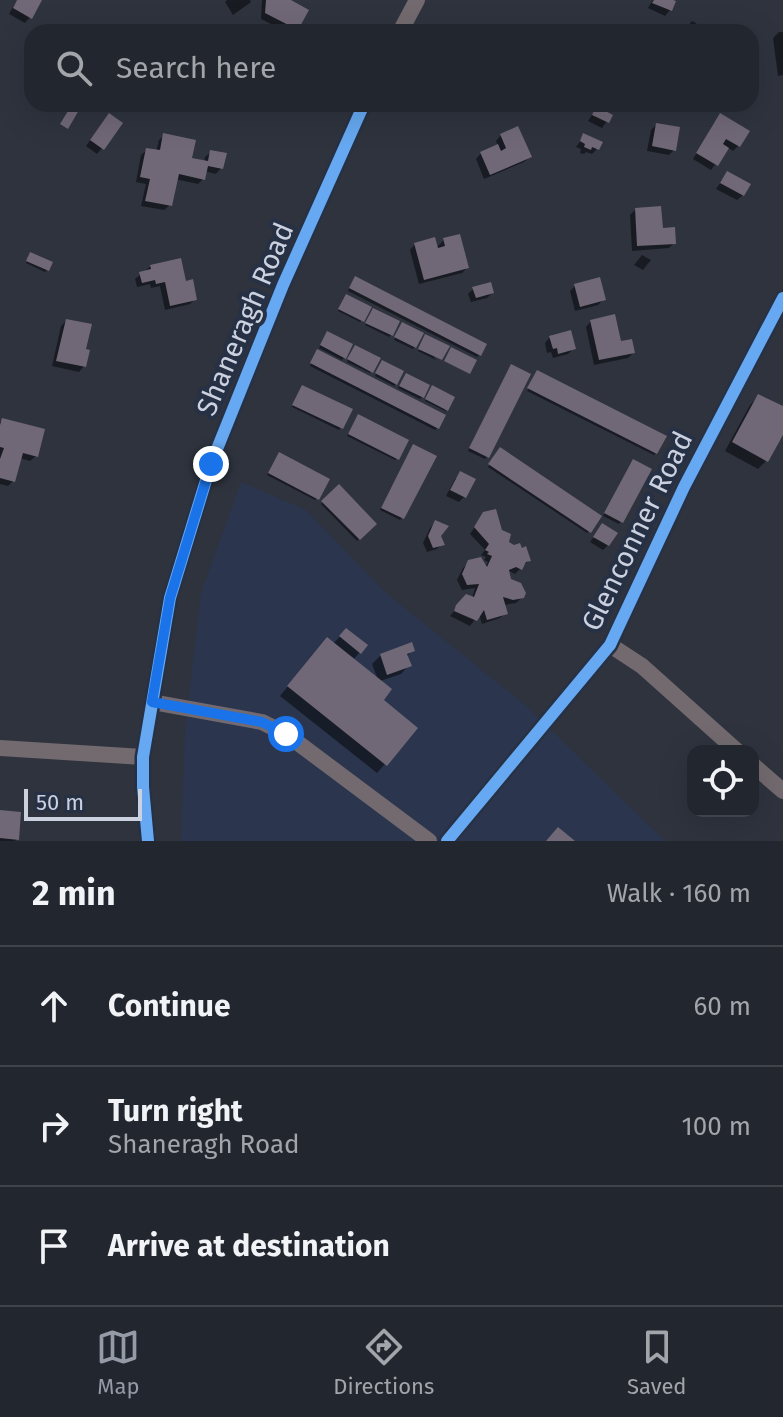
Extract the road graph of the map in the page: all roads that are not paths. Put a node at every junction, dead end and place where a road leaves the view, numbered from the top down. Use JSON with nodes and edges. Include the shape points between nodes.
{"nodes":[{"id":1,"x":417,"y":0,"type":"edge"},
{"id":2,"x":404,"y":24,"type":"edge"},
{"id":3,"x":360,"y":112,"type":"edge"},
{"id":4,"x":783,"y":298,"type":"edge"},
{"id":5,"x":610,"y":645,"type":"junction"},
{"id":6,"x":152,"y":702,"type":"junction"},
{"id":7,"x":730,"y":745,"type":"edge"},
{"id":8,"x":0,"y":748,"type":"edge"},
{"id":9,"x":143,"y":757,"type":"junction"},
{"id":10,"x":759,"y":770,"type":"edge"},
{"id":11,"x":783,"y":791,"type":"edge"},
{"id":12,"x":148,"y":841,"type":"edge"},
{"id":13,"x":429,"y":841,"type":"edge"},
{"id":14,"x":447,"y":841,"type":"edge"}],
"edges":[{"from":1,"to":2,"type":"street"},
{"from":3,"to":6,"type":"street","name":"Shaneragh Road","via":[[211,464],[170,598]]},
{"from":4,"to":5,"type":"street","name":"Glenconner Road","via":[[684,487]]},
{"from":5,"to":7,"type":"street","via":[[642,666]]},
{"from":5,"to":14,"type":"street","name":"Glenconner Road"},
{"from":6,"to":9,"type":"street","name":"Shaneragh Road"},
{"from":6,"to":13,"type":"street","via":[[262,722],[286,734]]},
{"from":8,"to":9,"type":"street"},
{"from":9,"to":12,"type":"street","name":"Shaneragh Road"},
{"from":10,"to":11,"type":"street"}]}
